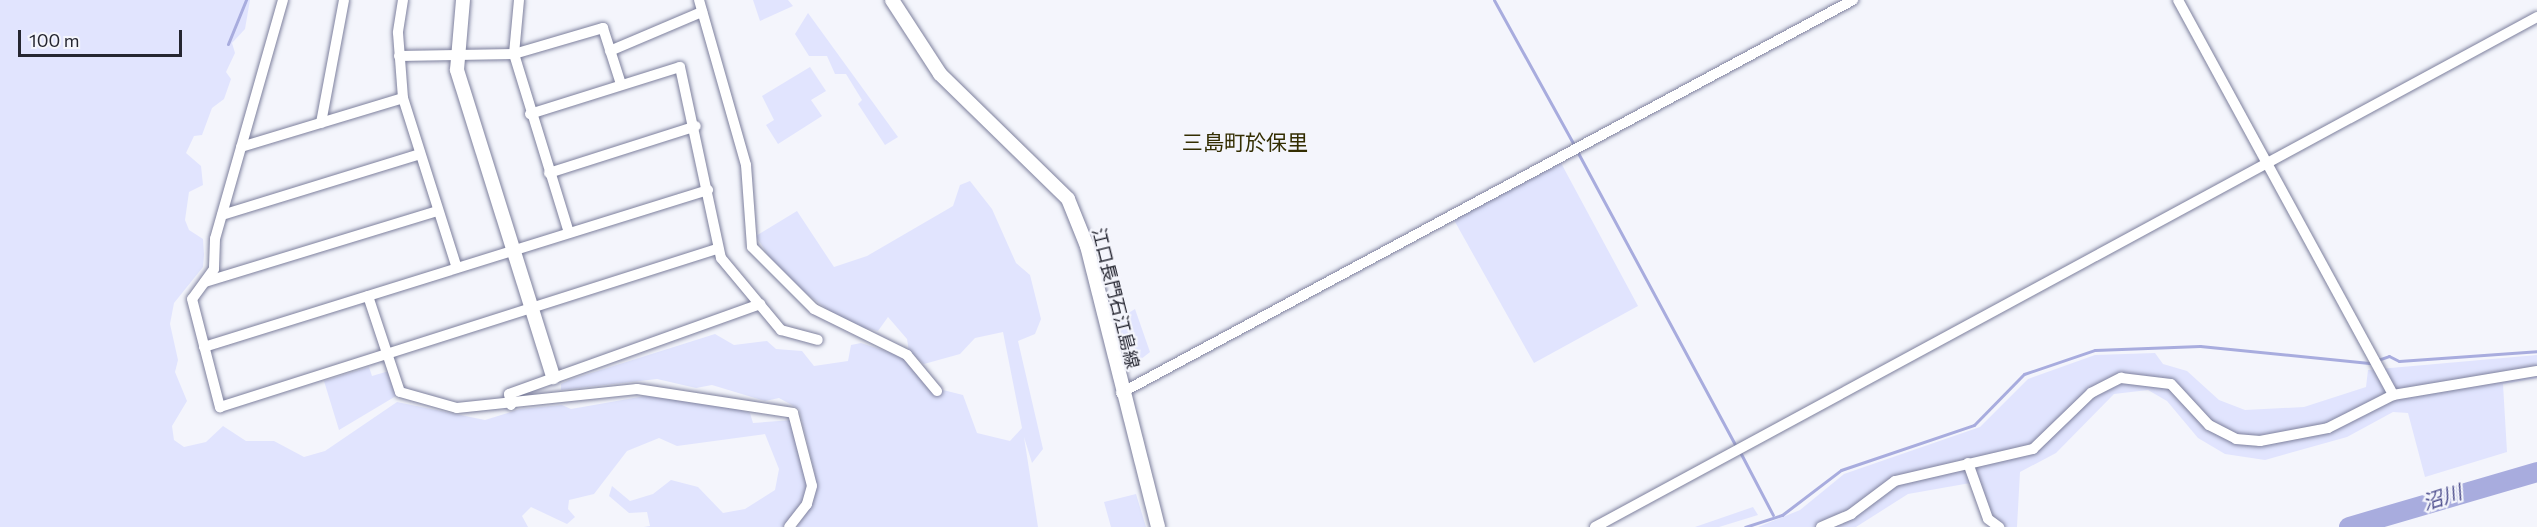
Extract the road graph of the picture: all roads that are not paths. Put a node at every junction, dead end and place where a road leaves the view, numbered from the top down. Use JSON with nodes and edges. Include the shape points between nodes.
{"nodes":[{"id":1,"x":284,"y":0,"type":"edge"},
{"id":2,"x":344,"y":0,"type":"edge"},
{"id":3,"x":403,"y":0,"type":"edge"},
{"id":4,"x":463,"y":0,"type":"edge"},
{"id":5,"x":519,"y":0,"type":"edge"},
{"id":6,"x":699,"y":0,"type":"edge"},
{"id":7,"x":892,"y":0,"type":"edge"},
{"id":8,"x":1853,"y":0,"type":"edge"},
{"id":9,"x":2178,"y":0,"type":"edge"},
{"id":10,"x":702,"y":12,"type":"junction"},
{"id":11,"x":2537,"y":17,"type":"edge"},
{"id":12,"x":610,"y":51,"type":"junction"},
{"id":13,"x":514,"y":54,"type":"junction"},
{"id":14,"x":457,"y":55,"type":"junction"},
{"id":15,"x":399,"y":56,"type":"junction"},
{"id":16,"x":621,"y":84,"type":"junction"},
{"id":17,"x":403,"y":98,"type":"junction"},
{"id":18,"x":530,"y":114,"type":"junction"},
{"id":19,"x":321,"y":123,"type":"junction"},
{"id":20,"x":696,"y":126,"type":"junction"},
{"id":21,"x":241,"y":147,"type":"junction"},
{"id":22,"x":420,"y":154,"type":"junction"},
{"id":23,"x":2268,"y":164,"type":"junction"},
{"id":24,"x":549,"y":173,"type":"junction"},
{"id":25,"x":708,"y":190,"type":"junction"},
{"id":26,"x":438,"y":211,"type":"junction"},
{"id":27,"x":222,"y":216,"type":"junction"},
{"id":28,"x":569,"y":233,"type":"junction"},
{"id":29,"x":717,"y":249,"type":"junction"},
{"id":30,"x":512,"y":252,"type":"junction"},
{"id":31,"x":457,"y":268,"type":"junction"},
{"id":32,"x":204,"y":282,"type":"junction"},
{"id":33,"x":368,"y":296,"type":"junction"},
{"id":34,"x":760,"y":304,"type":"junction"},
{"id":35,"x":532,"y":310,"type":"junction"},
{"id":36,"x":818,"y":340,"type":"dead end"},
{"id":37,"x":204,"y":347,"type":"junction"},
{"id":38,"x":388,"y":355,"type":"junction"},
{"id":39,"x":2537,"y":371,"type":"edge"},
{"id":40,"x":552,"y":377,"type":"junction"},
{"id":41,"x":937,"y":391,"type":"dead end"},
{"id":42,"x":1121,"y":393,"type":"junction"},
{"id":43,"x":2393,"y":395,"type":"junction"},
{"id":44,"x":511,"y":405,"type":"junction"},
{"id":45,"x":1968,"y":463,"type":"junction"},
{"id":46,"x":789,"y":527,"type":"edge"},
{"id":47,"x":1158,"y":527,"type":"edge"},
{"id":48,"x":1595,"y":527,"type":"edge"},
{"id":49,"x":1821,"y":527,"type":"edge"},
{"id":50,"x":1999,"y":527,"type":"edge"}],
"edges":[{"from":1,"to":21,"type":"street"},
{"from":2,"to":19,"type":"street"},
{"from":3,"to":15,"type":"street"},
{"from":4,"to":14,"type":"main road"},
{"from":5,"to":13,"type":"street"},
{"from":6,"to":10,"type":"street"},
{"from":7,"to":42,"type":"main road","name":"江口長門石江島線","via":[[940,74],[1068,199],[1088,246]]},
{"from":8,"to":42,"type":"street"},
{"from":9,"to":23,"type":"street"},
{"from":10,"to":12,"type":"street"},
{"from":10,"to":41,"type":"street","via":[[746,165],[752,247],[814,309],[907,355]]},
{"from":11,"to":23,"type":"street"},
{"from":12,"to":13,"type":"street","via":[[603,27]]},
{"from":12,"to":16,"type":"street"},
{"from":13,"to":14,"type":"street"},
{"from":13,"to":18,"type":"street"},
{"from":14,"to":15,"type":"street"},
{"from":14,"to":30,"type":"main road"},
{"from":15,"to":17,"type":"street"},
{"from":16,"to":18,"type":"street"},
{"from":16,"to":20,"type":"street","via":[[680,67]]},
{"from":17,"to":19,"type":"street"},
{"from":17,"to":22,"type":"street"},
{"from":18,"to":24,"type":"street"},
{"from":19,"to":21,"type":"street"},
{"from":20,"to":24,"type":"street"},
{"from":20,"to":25,"type":"street"},
{"from":21,"to":27,"type":"street"},
{"from":22,"to":26,"type":"street"},
{"from":22,"to":27,"type":"street"},
{"from":23,"to":43,"type":"street"},
{"from":23,"to":48,"type":"street"},
{"from":24,"to":28,"type":"street"},
{"from":25,"to":28,"type":"street"},
{"from":25,"to":29,"type":"street"},
{"from":26,"to":31,"type":"street"},
{"from":26,"to":32,"type":"street"},
{"from":27,"to":32,"type":"street","via":[[214,269]]},
{"from":28,"to":30,"type":"street"},
{"from":29,"to":34,"type":"street"},
{"from":29,"to":35,"type":"street"},
{"from":30,"to":31,"type":"street"},
{"from":30,"to":35,"type":"main road"},
{"from":31,"to":33,"type":"street"},
{"from":32,"to":37,"type":"street","via":[[192,299]]},
{"from":33,"to":37,"type":"street"},
{"from":33,"to":38,"type":"street"},
{"from":34,"to":36,"type":"street","via":[[781,330]]},
{"from":34,"to":40,"type":"street"},
{"from":35,"to":38,"type":"street"},
{"from":35,"to":40,"type":"main road"},
{"from":37,"to":38,"type":"street","via":[[220,407]]},
{"from":38,"to":44,"type":"street","via":[[400,392],[457,408]]},
{"from":39,"to":43,"type":"street"},
{"from":40,"to":44,"type":"street","via":[[509,394]]},
{"from":42,"to":47,"type":"main road","name":"江口長門石江島線"},
{"from":43,"to":45,"type":"street","via":[[2328,428],[2260,441],[2236,439],[2209,425],[2171,384],[2121,378],[2091,393],[2033,449],[2008,459]]},
{"from":44,"to":46,"type":"street","via":[[638,389],[793,413],[812,486],[807,504]]},
{"from":45,"to":49,"type":"street","via":[[1895,481],[1851,514]]},
{"from":45,"to":50,"type":"street","via":[[1988,519]]}]}
